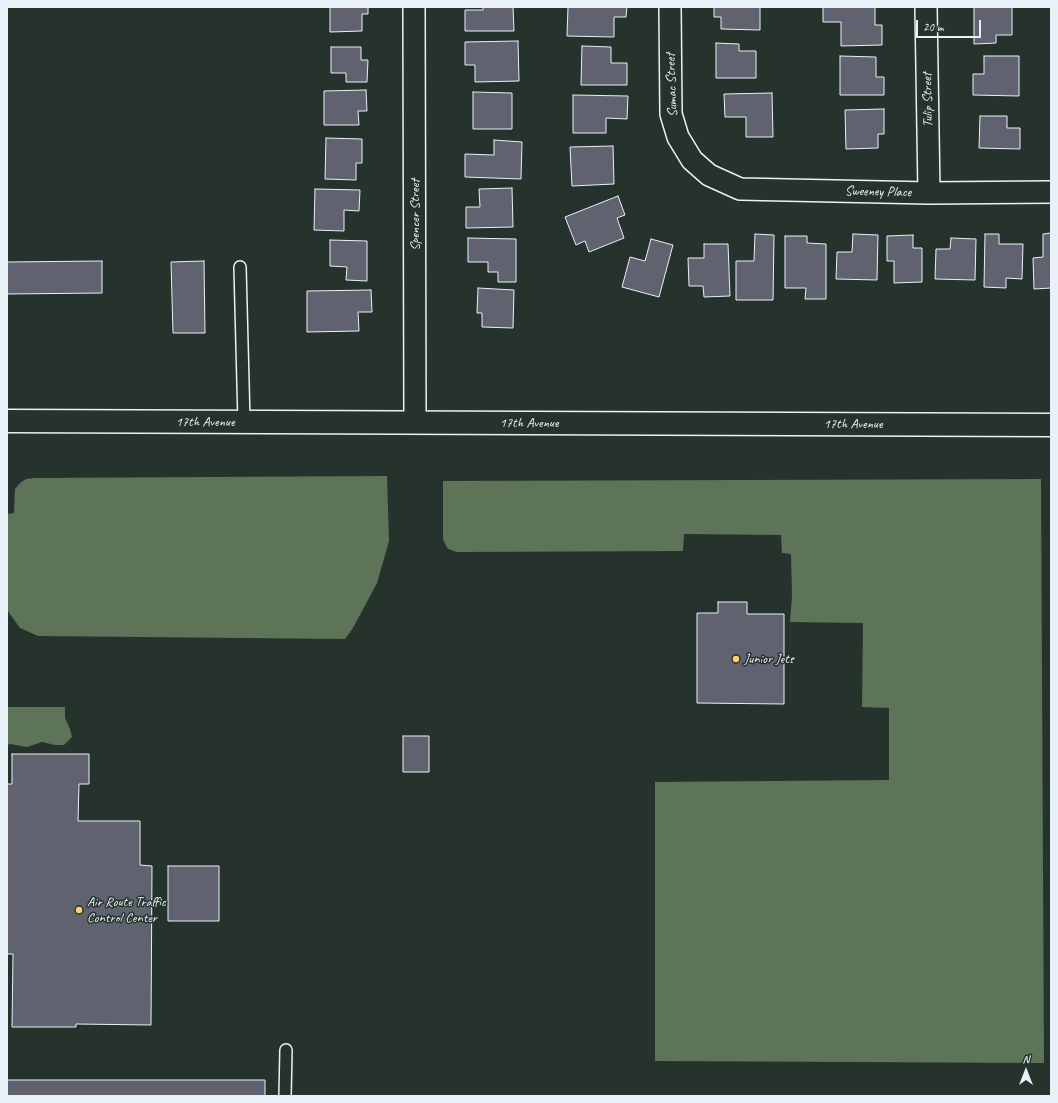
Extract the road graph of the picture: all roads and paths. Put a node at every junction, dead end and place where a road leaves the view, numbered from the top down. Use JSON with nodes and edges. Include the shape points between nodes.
{"nodes":[{"id":1,"x":414,"y":7,"type":"edge"},
{"id":2,"x":670,"y":7,"type":"edge"},
{"id":3,"x":926,"y":7,"type":"edge"},
{"id":4,"x":708,"y":176,"type":"joint"},
{"id":5,"x":1051,"y":192,"type":"edge"},
{"id":6,"x":929,"y":193,"type":"junction"},
{"id":7,"x":240,"y":267,"type":"dead end"},
{"id":8,"x":7,"y":421,"type":"edge"},
{"id":9,"x":244,"y":422,"type":"junction"},
{"id":10,"x":415,"y":422,"type":"junction"},
{"id":11,"x":1051,"y":425,"type":"edge"},
{"id":12,"x":286,"y":1050,"type":"dead end"},
{"id":13,"x":285,"y":1096,"type":"edge"}],
"edges":[{"from":1,"to":10,"type":"street","name":"Spencer Street"},
{"from":2,"to":4,"type":"street","name":"Sumac Street","via":[[671,114],[678,137],[692,160]]},
{"from":3,"to":6,"type":"street","name":"Tulip Street"},
{"from":4,"to":6,"type":"street","name":"Sweeney Place","via":[[740,189]]},
{"from":5,"to":6,"type":"street","name":"Sweeney Place"},
{"from":7,"to":9,"type":"lane"},
{"from":8,"to":9,"type":"main road","name":"17th Avenue"},
{"from":9,"to":10,"type":"main road","name":"17th Avenue"},
{"from":10,"to":11,"type":"main road","name":"17th Avenue"},
{"from":12,"to":13,"type":"lane"}]}
